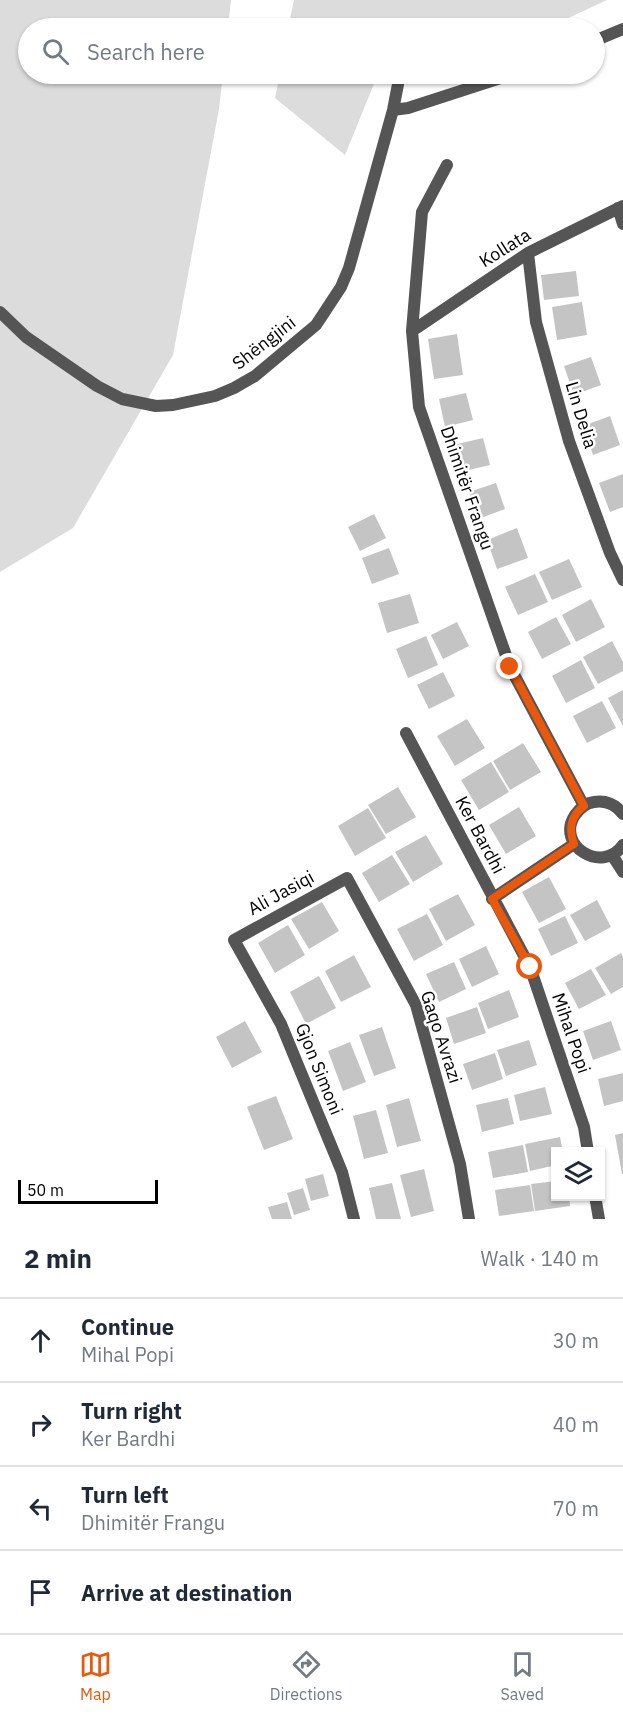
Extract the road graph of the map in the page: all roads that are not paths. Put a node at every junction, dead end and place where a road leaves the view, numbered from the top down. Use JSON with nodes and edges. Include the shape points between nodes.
{"nodes":[{"id":1,"x":623,"y":28,"type":"edge"},
{"id":2,"x":605,"y":36,"type":"edge"},
{"id":3,"x":398,"y":84,"type":"edge"},
{"id":4,"x":482,"y":84,"type":"edge"},
{"id":5,"x":393,"y":110,"type":"junction"},
{"id":6,"x":447,"y":165,"type":"dead end"},
{"id":7,"x":621,"y":207,"type":"edge"},
{"id":8,"x":623,"y":224,"type":"edge"},
{"id":9,"x":528,"y":253,"type":"junction"},
{"id":10,"x":0,"y":312,"type":"edge"},
{"id":11,"x":412,"y":331,"type":"junction"},
{"id":12,"x":623,"y":580,"type":"edge"},
{"id":13,"x":406,"y":733,"type":"dead end"},
{"id":14,"x":584,"y":806,"type":"junction"},
{"id":15,"x":621,"y":809,"type":"edge"},
{"id":16,"x":574,"y":844,"type":"junction"},
{"id":17,"x":623,"y":845,"type":"edge"},
{"id":18,"x":612,"y":855,"type":"junction"},
{"id":19,"x":623,"y":872,"type":"edge"},
{"id":20,"x":347,"y":878,"type":"joint"},
{"id":21,"x":492,"y":899,"type":"junction"},
{"id":22,"x":234,"y":940,"type":"joint"},
{"id":23,"x":587,"y":1147,"type":"edge"},
{"id":24,"x":596,"y":1201,"type":"edge"},
{"id":25,"x":354,"y":1219,"type":"edge"},
{"id":26,"x":469,"y":1219,"type":"edge"},
{"id":27,"x":599,"y":1219,"type":"edge"}],
"edges":[{"from":1,"to":2,"type":"street"},
{"from":3,"to":5,"type":"street","name":"Shëngjini"},
{"from":4,"to":5,"type":"street"},
{"from":5,"to":10,"type":"street","name":"Shëngjini","via":[[341,287],[316,325],[255,376],[234,388],[173,405],[122,399],[26,338]]},
{"from":6,"to":11,"type":"street","name":"Dhimitër Frangu","via":[[422,212]]},
{"from":7,"to":8,"type":"street"},
{"from":7,"to":9,"type":"street","name":"Kollata"},
{"from":9,"to":11,"type":"street","name":"Kollata"},
{"from":9,"to":12,"type":"street","name":"Lin Delia","via":[[536,322],[569,441]]},
{"from":11,"to":14,"type":"street","name":"Dhimitër Frangu","via":[[419,407],[510,667]]},
{"from":13,"to":21,"type":"street","name":"Ker Bardhi"},
{"from":14,"to":15,"type":"street","via":[[602,801]]},
{"from":14,"to":16,"type":"street","via":[[570,827]]},
{"from":16,"to":18,"type":"street","via":[[587,856]]},
{"from":16,"to":21,"type":"street","name":"Ker Bardhi"},
{"from":17,"to":18,"type":"street"},
{"from":18,"to":19,"type":"street"},
{"from":20,"to":22,"type":"street","name":"Ali Jasiqi"},
{"from":20,"to":26,"type":"street","name":"Gaqo Avrazi","via":[[416,1005],[460,1164]]},
{"from":21,"to":23,"type":"street","name":"Mihal Popi","via":[[530,967],[584,1127]]},
{"from":22,"to":25,"type":"street","name":"Gjon Simoni","via":[[281,1023],[342,1172]]},
{"from":24,"to":27,"type":"street"}]}
